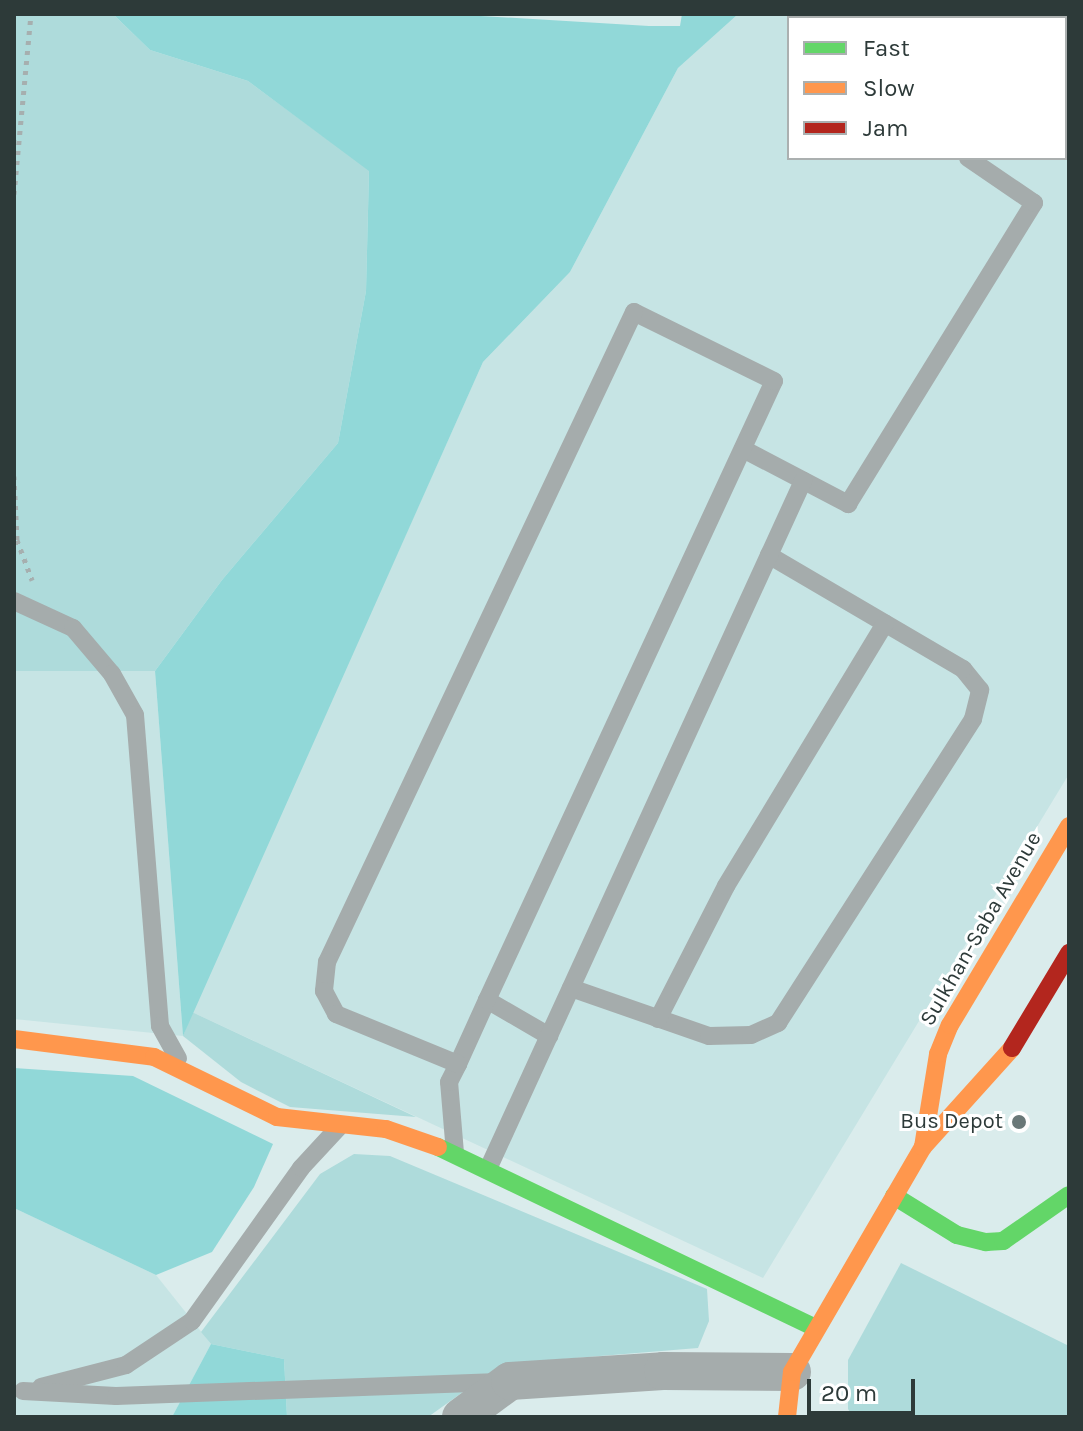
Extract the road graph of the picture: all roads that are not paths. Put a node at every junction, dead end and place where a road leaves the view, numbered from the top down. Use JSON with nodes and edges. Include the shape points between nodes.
{"nodes":[{"id":1,"x":971,"y":160,"type":"edge"},
{"id":2,"x":743,"y":449,"type":"junction"},
{"id":3,"x":803,"y":481,"type":"junction"},
{"id":4,"x":769,"y":555,"type":"junction"},
{"id":5,"x":14,"y":601,"type":"edge"},
{"id":6,"x":885,"y":623,"type":"junction"},
{"id":7,"x":1069,"y":826,"type":"edge"},
{"id":8,"x":1069,"y":953,"type":"edge"},
{"id":9,"x":571,"y":988,"type":"junction"},
{"id":10,"x":487,"y":1000,"type":"junction"},
{"id":11,"x":658,"y":1019,"type":"junction"},
{"id":12,"x":549,"y":1036,"type":"junction"},
{"id":13,"x":14,"y":1039,"type":"edge"},
{"id":14,"x":458,"y":1064,"type":"junction"},
{"id":15,"x":185,"y":1071,"type":"junction"},
{"id":16,"x":339,"y":1127,"type":"junction"},
{"id":17,"x":923,"y":1147,"type":"junction"},
{"id":18,"x":455,"y":1153,"type":"junction"},
{"id":19,"x":488,"y":1169,"type":"junction"},
{"id":20,"x":1069,"y":1195,"type":"edge"},
{"id":21,"x":894,"y":1196,"type":"junction"},
{"id":22,"x":815,"y":1328,"type":"junction"},
{"id":23,"x":792,"y":1372,"type":"junction"},
{"id":24,"x":510,"y":1381,"type":"junction"},
{"id":25,"x":461,"y":1417,"type":"edge"},
{"id":26,"x":787,"y":1417,"type":"edge"}],
"edges":[{"from":1,"to":3,"type":"lane","via":[[1034,203],[848,504]]},
{"from":2,"to":3,"type":"lane"},
{"from":2,"to":10,"type":"lane"},
{"from":2,"to":14,"type":"lane","via":[[774,381],[634,312],[327,962],[324,991],[336,1014]]},
{"from":3,"to":4,"type":"lane"},
{"from":4,"to":6,"type":"lane"},
{"from":4,"to":9,"type":"lane"},
{"from":5,"to":15,"type":"lane","via":[[73,628],[112,674],[135,715],[160,1026]]},
{"from":6,"to":11,"type":"lane","via":[[726,886]]},
{"from":6,"to":11,"type":"lane","via":[[963,669],[980,690],[973,719],[778,1023],[751,1035],[709,1036]]},
{"from":7,"to":17,"type":"street","name":"Sulkhan-Saba Avenue","via":[[950,1025],[938,1054]]},
{"from":8,"to":17,"type":"street","via":[[1006,1058]]},
{"from":9,"to":11,"type":"lane"},
{"from":9,"to":12,"type":"lane"},
{"from":10,"to":12,"type":"lane"},
{"from":10,"to":14,"type":"lane"},
{"from":12,"to":19,"type":"lane"},
{"from":13,"to":15,"type":"street","via":[[154,1057]]},
{"from":14,"to":18,"type":"lane","via":[[449,1082]]},
{"from":15,"to":16,"type":"street","via":[[277,1117]]},
{"from":16,"to":18,"type":"street","via":[[386,1129]]},
{"from":16,"to":24,"type":"lane","via":[[301,1168],[192,1321],[126,1365],[23,1391],[129,1395]]},
{"from":17,"to":21,"type":"street"},
{"from":18,"to":19,"type":"street"},
{"from":19,"to":22,"type":"street"},
{"from":20,"to":21,"type":"street","via":[[1003,1241],[986,1242],[957,1235]]},
{"from":21,"to":22,"type":"street"},
{"from":22,"to":23,"type":"street"},
{"from":23,"to":24,"type":"street","via":[[663,1371]]},
{"from":23,"to":26,"type":"street"},
{"from":24,"to":25,"type":"street"}]}
